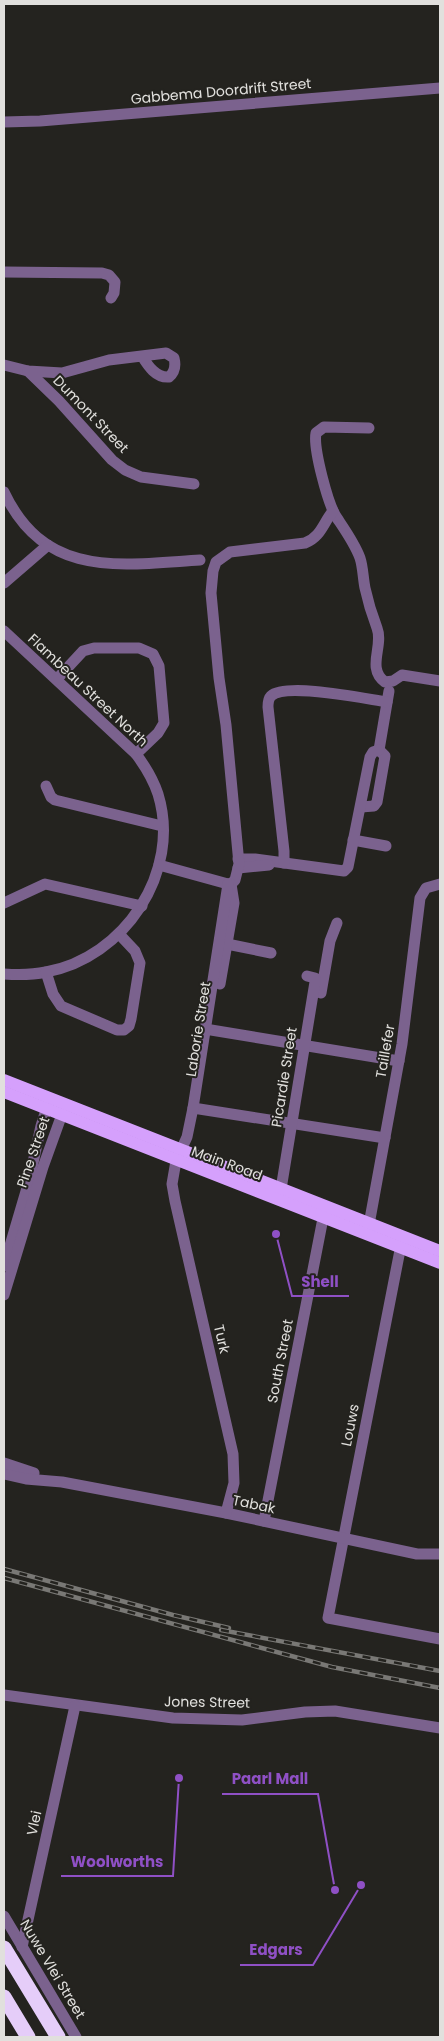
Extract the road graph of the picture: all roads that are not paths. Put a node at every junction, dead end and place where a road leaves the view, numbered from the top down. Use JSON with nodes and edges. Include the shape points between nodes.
{"nodes":[{"id":1,"x":440,"y":88,"type":"edge"},
{"id":2,"x":4,"y":122,"type":"edge"},
{"id":3,"x":4,"y":272,"type":"edge"},
{"id":4,"x":111,"y":298,"type":"dead end"},
{"id":5,"x":142,"y":356,"type":"dead end"},
{"id":6,"x":4,"y":365,"type":"edge"},
{"id":7,"x":28,"y":371,"type":"junction"},
{"id":8,"x":369,"y":428,"type":"dead end"},
{"id":9,"x":194,"y":484,"type":"dead end"},
{"id":10,"x":4,"y":492,"type":"edge"},
{"id":11,"x":334,"y":511,"type":"junction"},
{"id":12,"x":48,"y":545,"type":"junction"},
{"id":13,"x":200,"y":560,"type":"dead end"},
{"id":14,"x":4,"y":583,"type":"edge"},
{"id":15,"x":4,"y":631,"type":"edge"},
{"id":16,"x":57,"y":679,"type":"junction"},
{"id":17,"x":440,"y":680,"type":"edge"},
{"id":18,"x":136,"y":754,"type":"junction"},
{"id":19,"x":46,"y":786,"type":"dead end"},
{"id":20,"x":162,"y":826,"type":"junction"},
{"id":21,"x":354,"y":840,"type":"junction"},
{"id":22,"x":386,"y":846,"type":"dead end"},
{"id":23,"x":238,"y":864,"type":"junction"},
{"id":24,"x":284,"y":864,"type":"junction"},
{"id":25,"x":159,"y":865,"type":"junction"},
{"id":26,"x":229,"y":884,"type":"junction"},
{"id":27,"x":440,"y":884,"type":"edge"},
{"id":28,"x":4,"y":903,"type":"edge"},
{"id":29,"x":142,"y":906,"type":"junction"},
{"id":30,"x":337,"y":922,"type":"dead end"},
{"id":31,"x":119,"y":934,"type":"junction"},
{"id":32,"x":223,"y":947,"type":"junction"},
{"id":33,"x":271,"y":953,"type":"dead end"},
{"id":34,"x":46,"y":972,"type":"junction"},
{"id":35,"x":4,"y":974,"type":"edge"},
{"id":36,"x":308,"y":976,"type":"dead end"},
{"id":37,"x":310,"y":1008,"type":"junction"},
{"id":38,"x":209,"y":1029,"type":"junction"},
{"id":39,"x":304,"y":1045,"type":"junction"},
{"id":40,"x":399,"y":1061,"type":"junction"},
{"id":41,"x":4,"y":1074,"type":"edge"},
{"id":42,"x":4,"y":1080,"type":"edge"},
{"id":43,"x":24,"y":1088,"type":"junction"},
{"id":44,"x":4,"y":1092,"type":"edge"},
{"id":45,"x":48,"y":1104,"type":"junction"},
{"id":46,"x":197,"y":1109,"type":"junction"},
{"id":47,"x":63,"y":1110,"type":"junction"},
{"id":48,"x":292,"y":1124,"type":"junction"},
{"id":49,"x":384,"y":1138,"type":"junction"},
{"id":50,"x":182,"y":1160,"type":"junction"},
{"id":51,"x":282,"y":1189,"type":"junction"},
{"id":52,"x":324,"y":1212,"type":"junction"},
{"id":53,"x":369,"y":1229,"type":"junction"},
{"id":54,"x":402,"y":1242,"type":"junction"},
{"id":55,"x":440,"y":1251,"type":"edge"},
{"id":56,"x":7,"y":1258,"type":"edge"},
{"id":57,"x":440,"y":1262,"type":"edge"},
{"id":58,"x":4,"y":1295,"type":"edge"},
{"id":59,"x":4,"y":1464,"type":"edge"},
{"id":60,"x":4,"y":1474,"type":"edge"},
{"id":61,"x":62,"y":1482,"type":"junction"},
{"id":62,"x":226,"y":1513,"type":"junction"},
{"id":63,"x":264,"y":1521,"type":"junction"},
{"id":64,"x":343,"y":1538,"type":"junction"},
{"id":65,"x":440,"y":1554,"type":"edge"},
{"id":66,"x":440,"y":1639,"type":"edge"},
{"id":67,"x":4,"y":1695,"type":"edge"},
{"id":68,"x":76,"y":1706,"type":"junction"},
{"id":69,"x":440,"y":1728,"type":"edge"},
{"id":70,"x":4,"y":1916,"type":"edge"},
{"id":71,"x":22,"y":1947,"type":"junction"},
{"id":72,"x":4,"y":1948,"type":"edge"},
{"id":73,"x":4,"y":1997,"type":"edge"},
{"id":74,"x":26,"y":2036,"type":"edge"},
{"id":75,"x":58,"y":2037,"type":"edge"},
{"id":76,"x":76,"y":2037,"type":"edge"}],
"edges":[{"from":1,"to":2,"type":"street","name":"Gabbema Doordrift Street"},
{"from":3,"to":4,"type":"street","via":[[102,273],[110,275],[116,282]]},
{"from":5,"to":7,"type":"street","via":[[108,360],[62,373]]},
{"from":6,"to":7,"type":"street"},
{"from":7,"to":9,"type":"street","name":"Dumont Street","via":[[125,470],[141,477]]},
{"from":8,"to":11,"type":"street","via":[[324,427],[316,433],[319,460]]},
{"from":10,"to":12,"type":"street","via":[[24,524]]},
{"from":11,"to":17,"type":"street","via":[[360,558],[370,611],[380,635],[376,664],[380,678],[386,682],[405,675]]},
{"from":11,"to":23,"type":"street","name":"Laborie Street","via":[[312,540],[230,552],[216,562],[213,571],[211,593]]},
{"from":12,"to":13,"type":"street","via":[[86,562],[103,564]]},
{"from":12,"to":14,"type":"street"},
{"from":15,"to":16,"type":"street","name":"Flambeau Street North"},
{"from":16,"to":18,"type":"street","name":"Flambeau Street North"},
{"from":16,"to":18,"type":"street","via":[[83,650],[139,648],[153,654],[159,666],[164,723]]},
{"from":18,"to":20,"type":"street","name":"Flambeau Street North","via":[[158,794]]},
{"from":19,"to":20,"type":"street","via":[[55,800]]},
{"from":20,"to":25,"type":"street","name":"Flambeau Street North"},
{"from":21,"to":22,"type":"street"},
{"from":21,"to":24,"type":"street","via":[[348,867],[344,871]]},
{"from":21,"to":24,"type":"street","via":[[370,757],[379,750],[388,696],[306,690],[276,693],[271,696],[268,707]]},
{"from":23,"to":24,"type":"street","via":[[255,859]]},
{"from":23,"to":26,"type":"street","name":"Laborie Street","via":[[235,880]]},
{"from":25,"to":26,"type":"street"},
{"from":25,"to":29,"type":"street","name":"Flambeau Street North"},
{"from":26,"to":32,"type":"street","name":"Laborie Street","via":[[234,903]]},
{"from":27,"to":40,"type":"street","name":"Taillefer","via":[[426,888],[420,898]]},
{"from":28,"to":29,"type":"street","via":[[45,884]]},
{"from":29,"to":31,"type":"street","name":"Flambeau Street North"},
{"from":30,"to":37,"type":"street","via":[[330,940],[320,997]]},
{"from":31,"to":34,"type":"street","name":"Flambeau Street North","via":[[88,957]]},
{"from":31,"to":34,"type":"street","via":[[134,950],[140,963],[131,1018],[124,1030],[61,1006]]},
{"from":32,"to":33,"type":"street"},
{"from":32,"to":38,"type":"street","name":"Laborie Street"},
{"from":34,"to":35,"type":"street","name":"Flambeau Street North"},
{"from":36,"to":37,"type":"street","name":"Picardie Street","via":[[316,980]]},
{"from":37,"to":39,"type":"street","name":"Picardie Street"},
{"from":38,"to":39,"type":"street"},
{"from":38,"to":46,"type":"street","name":"Laborie Street"},
{"from":39,"to":40,"type":"street"},
{"from":39,"to":48,"type":"street","name":"Picardie Street"},
{"from":40,"to":49,"type":"street","name":"Taillefer"},
{"from":41,"to":43,"type":"street","name":"Main Road"},
{"from":42,"to":43,"type":"main road","name":"Main Road"},
{"from":43,"to":45,"type":"main road","name":"Main Road"},
{"from":44,"to":45,"type":"main road","name":"Main Road"},
{"from":45,"to":47,"type":"main road","name":"Main Road"},
{"from":45,"to":56,"type":"street","name":"Pine Street"},
{"from":46,"to":48,"type":"street"},
{"from":46,"to":50,"type":"street","name":"Laborie Street"},
{"from":47,"to":50,"type":"main road","name":"Main Road"},
{"from":47,"to":56,"type":"street","name":"Pine Street"},
{"from":48,"to":49,"type":"street"},
{"from":48,"to":51,"type":"street","name":"Picardie Street"},
{"from":49,"to":53,"type":"street","name":"Taillefer"},
{"from":50,"to":51,"type":"main road","name":"Main Road"},
{"from":50,"to":52,"type":"main road","name":"Main Road"},
{"from":50,"to":62,"type":"street","name":"Turk","via":[[172,1184],[233,1454],[234,1483]]},
{"from":51,"to":52,"type":"main road","name":"Main Road"},
{"from":52,"to":53,"type":"main road","name":"Main Road"},
{"from":52,"to":63,"type":"street","name":"South Street"},
{"from":53,"to":54,"type":"main road","name":"Main Road"},
{"from":54,"to":55,"type":"main road","name":"Main Road"},
{"from":54,"to":57,"type":"main road","name":"Main Road"},
{"from":54,"to":64,"type":"street","name":"Louws"},
{"from":56,"to":58,"type":"street","name":"Pine Street"},
{"from":59,"to":61,"type":"street","name":"Tabak"},
{"from":60,"to":61,"type":"street","name":"Tabak"},
{"from":61,"to":62,"type":"street","name":"Tabak"},
{"from":62,"to":63,"type":"street","name":"Tabak"},
{"from":63,"to":64,"type":"street","name":"Tabak"},
{"from":64,"to":65,"type":"street","name":"Tabak","via":[[417,1554]]},
{"from":64,"to":66,"type":"street","name":"Louws","via":[[328,1618]]},
{"from":67,"to":68,"type":"street","name":"Jones Street"},
{"from":68,"to":69,"type":"street","name":"Jones Street","via":[[201,1720],[343,1712]]},
{"from":68,"to":71,"type":"street","name":"Vlei"},
{"from":70,"to":71,"type":"street","name":"Nuwe Vlei Street"},
{"from":71,"to":76,"type":"street","name":"Nuwe Vlei Street"},
{"from":72,"to":75,"type":"highway"},
{"from":73,"to":74,"type":"highway"}]}
